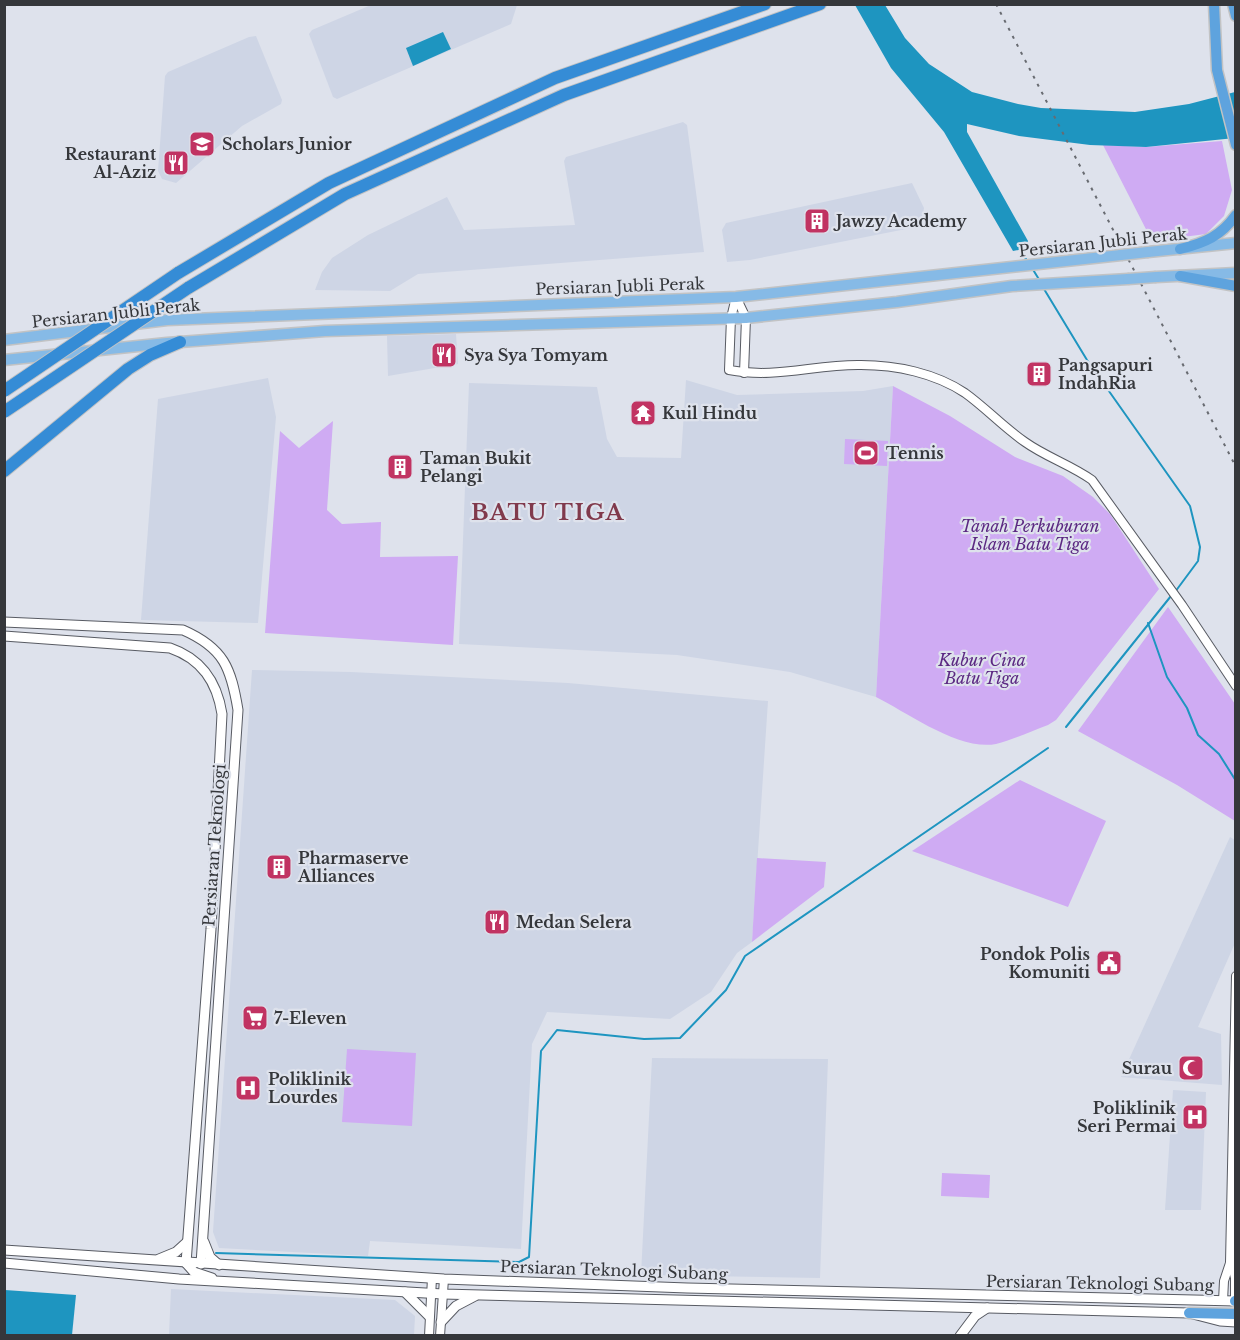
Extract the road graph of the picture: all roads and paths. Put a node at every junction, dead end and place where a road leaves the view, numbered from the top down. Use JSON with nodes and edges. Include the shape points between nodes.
{"nodes":[{"id":1,"x":765,"y":4,"type":"edge"},
{"id":2,"x":820,"y":4,"type":"edge"},
{"id":3,"x":1214,"y":4,"type":"edge"},
{"id":4,"x":1233,"y":4,"type":"edge"},
{"id":5,"x":1236,"y":16,"type":"edge"},
{"id":6,"x":1236,"y":145,"type":"edge"},
{"id":7,"x":1236,"y":214,"type":"edge"},
{"id":8,"x":1236,"y":243,"type":"edge"},
{"id":9,"x":1180,"y":249,"type":"junction"},
{"id":10,"x":1236,"y":273,"type":"edge"},
{"id":11,"x":1180,"y":276,"type":"junction"},
{"id":12,"x":1236,"y":286,"type":"edge"},
{"id":13,"x":736,"y":297,"type":"junction"},
{"id":14,"x":731,"y":318,"type":"junction"},
{"id":15,"x":746,"y":318,"type":"junction"},
{"id":16,"x":4,"y":340,"type":"edge"},
{"id":17,"x":180,"y":342,"type":"junction"},
{"id":18,"x":4,"y":360,"type":"edge"},
{"id":19,"x":744,"y":373,"type":"junction"},
{"id":20,"x":4,"y":391,"type":"edge"},
{"id":21,"x":4,"y":412,"type":"edge"},
{"id":22,"x":4,"y":471,"type":"edge"},
{"id":23,"x":4,"y":622,"type":"edge"},
{"id":24,"x":4,"y":636,"type":"edge"},
{"id":25,"x":1236,"y":687,"type":"edge"},
{"id":26,"x":1236,"y":976,"type":"edge"},
{"id":27,"x":203,"y":1239,"type":"junction"},
{"id":28,"x":187,"y":1242,"type":"junction"},
{"id":29,"x":4,"y":1250,"type":"edge"},
{"id":30,"x":149,"y":1261,"type":"junction"},
{"id":31,"x":4,"y":1263,"type":"edge"},
{"id":32,"x":186,"y":1263,"type":"junction"},
{"id":33,"x":1230,"y":1263,"type":"junction"},
{"id":34,"x":219,"y":1265,"type":"junction"},
{"id":35,"x":198,"y":1268,"type":"junction"},
{"id":36,"x":162,"y":1276,"type":"junction"},
{"id":37,"x":1235,"y":1277,"type":"edge"},
{"id":38,"x":432,"y":1278,"type":"junction"},
{"id":39,"x":444,"y":1279,"type":"junction"},
{"id":40,"x":221,"y":1280,"type":"junction"},
{"id":41,"x":687,"y":1288,"type":"junction"},
{"id":42,"x":405,"y":1292,"type":"junction"},
{"id":43,"x":431,"y":1293,"type":"junction"},
{"id":44,"x":443,"y":1294,"type":"junction"},
{"id":45,"x":477,"y":1295,"type":"junction"},
{"id":46,"x":1124,"y":1298,"type":"junction"},
{"id":47,"x":687,"y":1301,"type":"junction"},
{"id":48,"x":1232,"y":1301,"type":"edge"},
{"id":49,"x":987,"y":1308,"type":"junction"},
{"id":50,"x":1123,"y":1312,"type":"junction"},
{"id":51,"x":1189,"y":1313,"type":"junction"},
{"id":52,"x":1236,"y":1314,"type":"edge"},
{"id":53,"x":429,"y":1316,"type":"junction"},
{"id":54,"x":441,"y":1322,"type":"junction"},
{"id":55,"x":1236,"y":1322,"type":"edge"},
{"id":56,"x":429,"y":1335,"type":"edge"},
{"id":57,"x":440,"y":1335,"type":"edge"},
{"id":58,"x":960,"y":1335,"type":"edge"}],
"edges":[{"from":1,"to":20,"type":"highway","bridge":true,"via":[[555,78],[329,183],[178,273]]},
{"from":2,"to":21,"type":"highway","bridge":true,"via":[[564,95],[345,194],[188,288]]},
{"from":3,"to":6,"type":"highway","via":[[1217,70]]},
{"from":4,"to":5,"type":"highway"},
{"from":7,"to":9,"type":"highway","via":[[1208,242]]},
{"from":8,"to":9,"type":"main road","name":"Persiaran Jubli Perak"},
{"from":9,"to":13,"type":"main road","name":"Persiaran Jubli Perak","bridge":true},
{"from":10,"to":11,"type":"main road","name":"Persiaran Jubli Perak"},
{"from":11,"to":12,"type":"highway"},
{"from":11,"to":15,"type":"main road","name":"Persiaran Jubli Perak","bridge":true,"via":[[1012,286]]},
{"from":13,"to":14,"type":"street"},
{"from":13,"to":15,"type":"street"},
{"from":13,"to":16,"type":"main road","name":"Persiaran Jubli Perak","via":[[167,320]]},
{"from":14,"to":15,"type":"main road","name":"Persiaran Jubli Perak"},
{"from":14,"to":17,"type":"main road","name":"Persiaran Jubli Perak","via":[[325,331]]},
{"from":14,"to":19,"type":"street","via":[[729,370]]},
{"from":15,"to":19,"type":"street"},
{"from":17,"to":18,"type":"main road","name":"Persiaran Jubli Perak"},
{"from":17,"to":22,"type":"highway","via":[[128,369]]},
{"from":19,"to":25,"type":"street","via":[[803,372],[859,365],[920,372],[964,392],[1027,444],[1092,480]]},
{"from":23,"to":27,"type":"main road","name":"Persiaran Teknologi","via":[[183,630],[215,649],[231,677],[238,710]]},
{"from":24,"to":28,"type":"main road","name":"Persiaran Teknologi","via":[[170,648],[198,663],[211,677],[219,697],[222,714],[211,929]]},
{"from":26,"to":33,"type":"street","name":"Persiaran Teknologi Subang"},
{"from":27,"to":34,"type":"main road","via":[[210,1257]]},
{"from":27,"to":35,"type":"main road","name":"Persiaran Teknologi"},
{"from":28,"to":30,"type":"main road","via":[[169,1256]]},
{"from":28,"to":32,"type":"main road","name":"Persiaran Teknologi"},
{"from":29,"to":30,"type":"main road","name":"Persiaran Teknologi Subang"},
{"from":30,"to":32,"type":"main road","name":"Persiaran Teknologi Subang"},
{"from":31,"to":36,"type":"main road","name":"Persiaran Teknologi Subang"},
{"from":32,"to":35,"type":"main road","name":"Persiaran Teknologi Subang"},
{"from":33,"to":37,"type":"street","name":"Persiaran Teknologi Subang"},
{"from":33,"to":48,"type":"street","name":"Persiaran Teknologi Subang","via":[[1224,1281]]},
{"from":34,"to":35,"type":"main road","name":"Persiaran Teknologi Subang"},
{"from":34,"to":38,"type":"main road","name":"Persiaran Teknologi Subang"},
{"from":35,"to":36,"type":"main road","via":[[187,1275]]},
{"from":35,"to":40,"type":"main road"},
{"from":36,"to":40,"type":"main road","name":"Persiaran Teknologi Subang"},
{"from":37,"to":48,"type":"street","name":"Persiaran Teknologi Subang"},
{"from":38,"to":39,"type":"main road","name":"Persiaran Teknologi Subang"},
{"from":38,"to":43,"type":"street"},
{"from":39,"to":41,"type":"main road","name":"Persiaran Teknologi Subang"},
{"from":39,"to":44,"type":"street"},
{"from":40,"to":42,"type":"main road","name":"Persiaran Teknologi Subang"},
{"from":41,"to":46,"type":"main road","name":"Persiaran Teknologi Subang"},
{"from":41,"to":47,"type":"main road"},
{"from":42,"to":43,"type":"main road","name":"Persiaran Teknologi Subang"},
{"from":42,"to":53,"type":"main road"},
{"from":43,"to":44,"type":"main road","name":"Persiaran Teknologi Subang"},
{"from":43,"to":53,"type":"street"},
{"from":44,"to":45,"type":"main road","name":"Persiaran Teknologi Subang"},
{"from":44,"to":54,"type":"street"},
{"from":45,"to":47,"type":"main road","name":"Persiaran Teknologi Subang"},
{"from":45,"to":54,"type":"main road","via":[[456,1306]]},
{"from":46,"to":48,"type":"main road","name":"Persiaran Teknologi Subang"},
{"from":46,"to":50,"type":"main road"},
{"from":47,"to":49,"type":"main road","name":"Persiaran Teknologi Subang"},
{"from":49,"to":50,"type":"main road","name":"Persiaran Teknologi Subang"},
{"from":49,"to":58,"type":"main road"},
{"from":50,"to":51,"type":"main road","name":"Persiaran Teknologi Subang"},
{"from":51,"to":52,"type":"highway"},
{"from":51,"to":55,"type":"main road","name":"Persiaran Teknologi Subang"},
{"from":53,"to":56,"type":"street"},
{"from":54,"to":57,"type":"street"}]}
